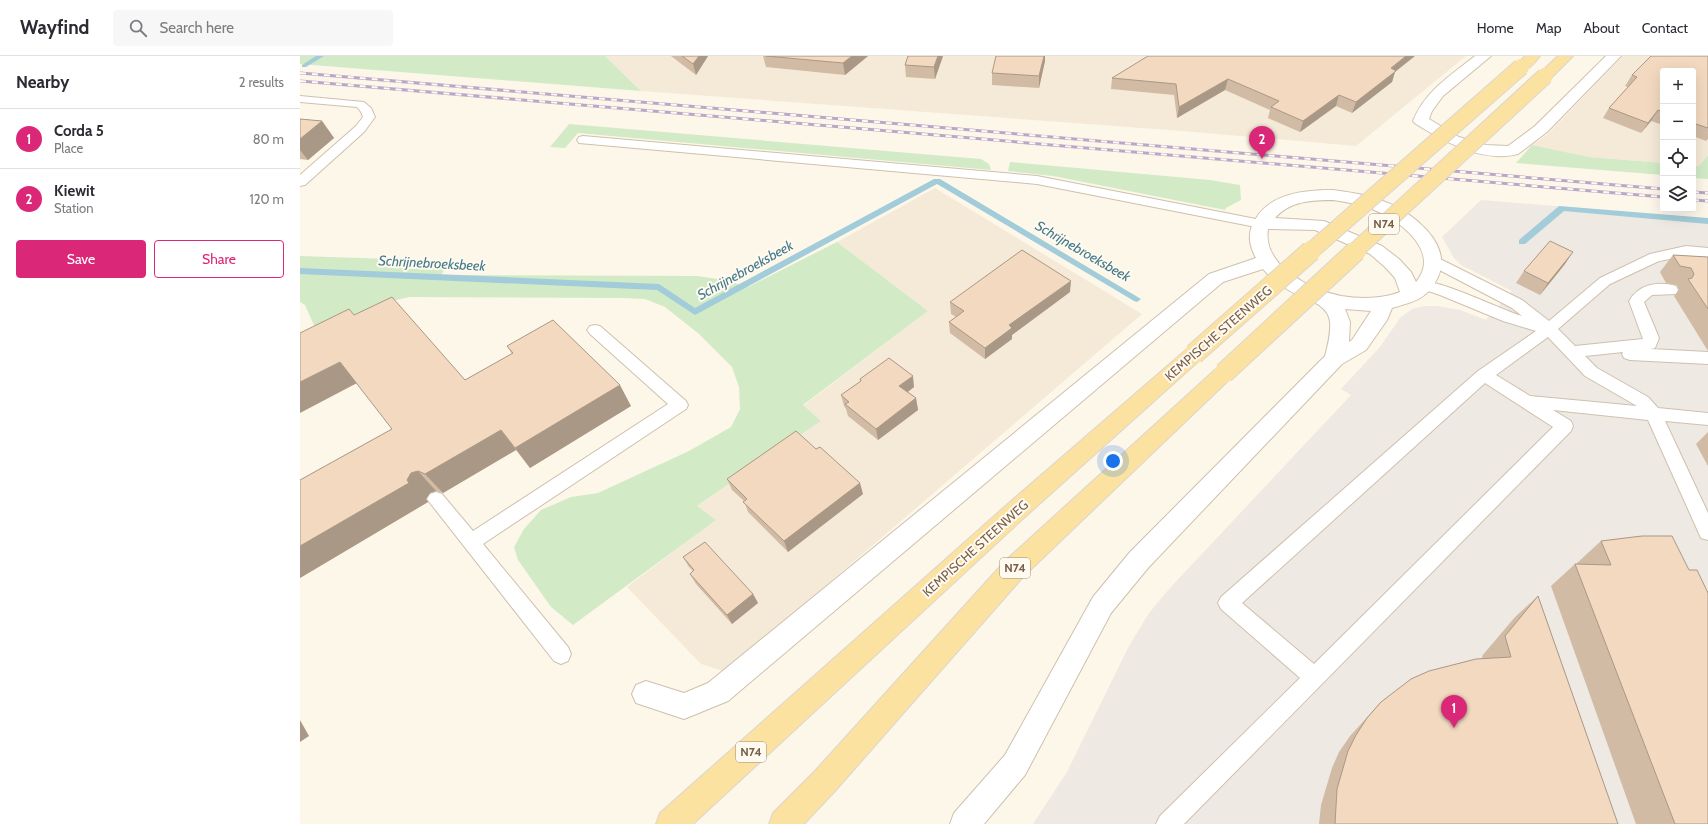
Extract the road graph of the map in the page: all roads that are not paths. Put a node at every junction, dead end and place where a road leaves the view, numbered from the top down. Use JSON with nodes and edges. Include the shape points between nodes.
{"nodes":[{"id":1,"x":1484,"y":56,"type":"edge"},
{"id":2,"x":1566,"y":56,"type":"edge"},
{"id":3,"x":1614,"y":56,"type":"edge"},
{"id":4,"x":1527,"y":62,"type":"edge"},
{"id":5,"x":300,"y":99,"type":"edge"},
{"id":6,"x":583,"y":140,"type":"dead end"},
{"id":7,"x":300,"y":182,"type":"edge"},
{"id":8,"x":1261,"y":224,"type":"junction"},
{"id":9,"x":1708,"y":253,"type":"edge"},
{"id":10,"x":1267,"y":261,"type":"junction"},
{"id":11,"x":1433,"y":261,"type":"junction"},
{"id":12,"x":1417,"y":290,"type":"junction"},
{"id":13,"x":1671,"y":290,"type":"dead end"},
{"id":14,"x":1322,"y":297,"type":"junction"},
{"id":15,"x":1383,"y":303,"type":"junction"},
{"id":16,"x":1549,"y":329,"type":"junction"},
{"id":17,"x":595,"y":330,"type":"dead end"},
{"id":18,"x":1572,"y":352,"type":"junction"},
{"id":19,"x":1708,"y":358,"type":"edge"},
{"id":20,"x":1335,"y":359,"type":"junction"},
{"id":21,"x":1484,"y":375,"type":"junction"},
{"id":22,"x":1527,"y":402,"type":"junction"},
{"id":23,"x":1654,"y":415,"type":"junction"},
{"id":24,"x":1708,"y":419,"type":"edge"},
{"id":25,"x":436,"y":499,"type":"dead end"},
{"id":26,"x":1708,"y":532,"type":"edge"},
{"id":27,"x":471,"y":542,"type":"junction"},
{"id":28,"x":561,"y":654,"type":"dead end"},
{"id":29,"x":1314,"y":677,"type":"junction"},
{"id":30,"x":646,"y":694,"type":"dead end"},
{"id":31,"x":671,"y":824,"type":"edge"},
{"id":32,"x":784,"y":824,"type":"edge"},
{"id":33,"x":965,"y":824,"type":"edge"},
{"id":34,"x":1168,"y":824,"type":"edge"}],
"edges":[{"from":1,"to":3,"type":"street","via":[[1431,100],[1421,121],[1460,142],[1485,150],[1512,151],[1541,128]]},
{"from":2,"to":32,"type":"main road","number":"N74","bridge":true,"via":[[1014,569],[826,781]]},
{"from":4,"to":31,"type":"main road","name":"KEMPISCHE STEENWEG","number":"N74","bridge":true,"via":[[1018,509]]},
{"from":5,"to":7,"type":"lane","via":[[360,104],[369,117]]},
{"from":6,"to":8,"type":"lane","via":[[1037,180]]},
{"from":8,"to":10,"type":"street","name":"KEMPISCHE STEENWEG","via":[[1259,244]]},
{"from":8,"to":11,"type":"street","via":[[1270,211],[1283,203],[1306,196],[1333,195],[1358,199],[1382,207],[1404,219],[1420,233],[1430,248]]},
{"from":8,"to":12,"type":"street","via":[[1318,225],[1376,250]]},
{"from":9,"to":16,"type":"lane","via":[[1686,251],[1655,257],[1605,281]]},
{"from":10,"to":14,"type":"street","name":"KEMPISCHE STEENWEG","via":[[1295,285]]},
{"from":10,"to":30,"type":"street","name":"KEMPISCHE STEENWEG","via":[[1216,278],[718,692],[684,706]]},
{"from":11,"to":12,"type":"street","via":[[1429,278]]},
{"from":11,"to":16,"type":"lane","via":[[1517,304]]},
{"from":12,"to":15,"type":"street","name":"KEMPISCHE STEENWEG"},
{"from":12,"to":16,"type":"lane","via":[[1445,291],[1508,317]]},
{"from":13,"to":18,"type":"lane","via":[[1648,290],[1636,301],[1651,338],[1650,344]]},
{"from":14,"to":15,"type":"street","name":"KEMPISCHE STEENWEG","via":[[1351,303]]},
{"from":14,"to":20,"type":"street","via":[[1336,311],[1339,318],[1340,329]]},
{"from":15,"to":20,"type":"street","via":[[1380,315],[1359,345]]},
{"from":16,"to":18,"type":"lane"},
{"from":16,"to":21,"type":"lane"},
{"from":17,"to":27,"type":"lane","via":[[680,404]]},
{"from":18,"to":19,"type":"lane"},
{"from":18,"to":23,"type":"lane","via":[[1591,372],[1642,401]]},
{"from":20,"to":33,"type":"street","via":[[1138,560],[1102,604],[1015,765]]},
{"from":21,"to":22,"type":"lane"},
{"from":21,"to":29,"type":"lane","via":[[1228,603]]},
{"from":22,"to":23,"type":"lane"},
{"from":22,"to":29,"type":"lane","via":[[1565,426]]},
{"from":23,"to":24,"type":"lane"},
{"from":23,"to":26,"type":"lane"},
{"from":25,"to":27,"type":"lane"},
{"from":27,"to":28,"type":"lane"},
{"from":29,"to":34,"type":"lane"}]}
